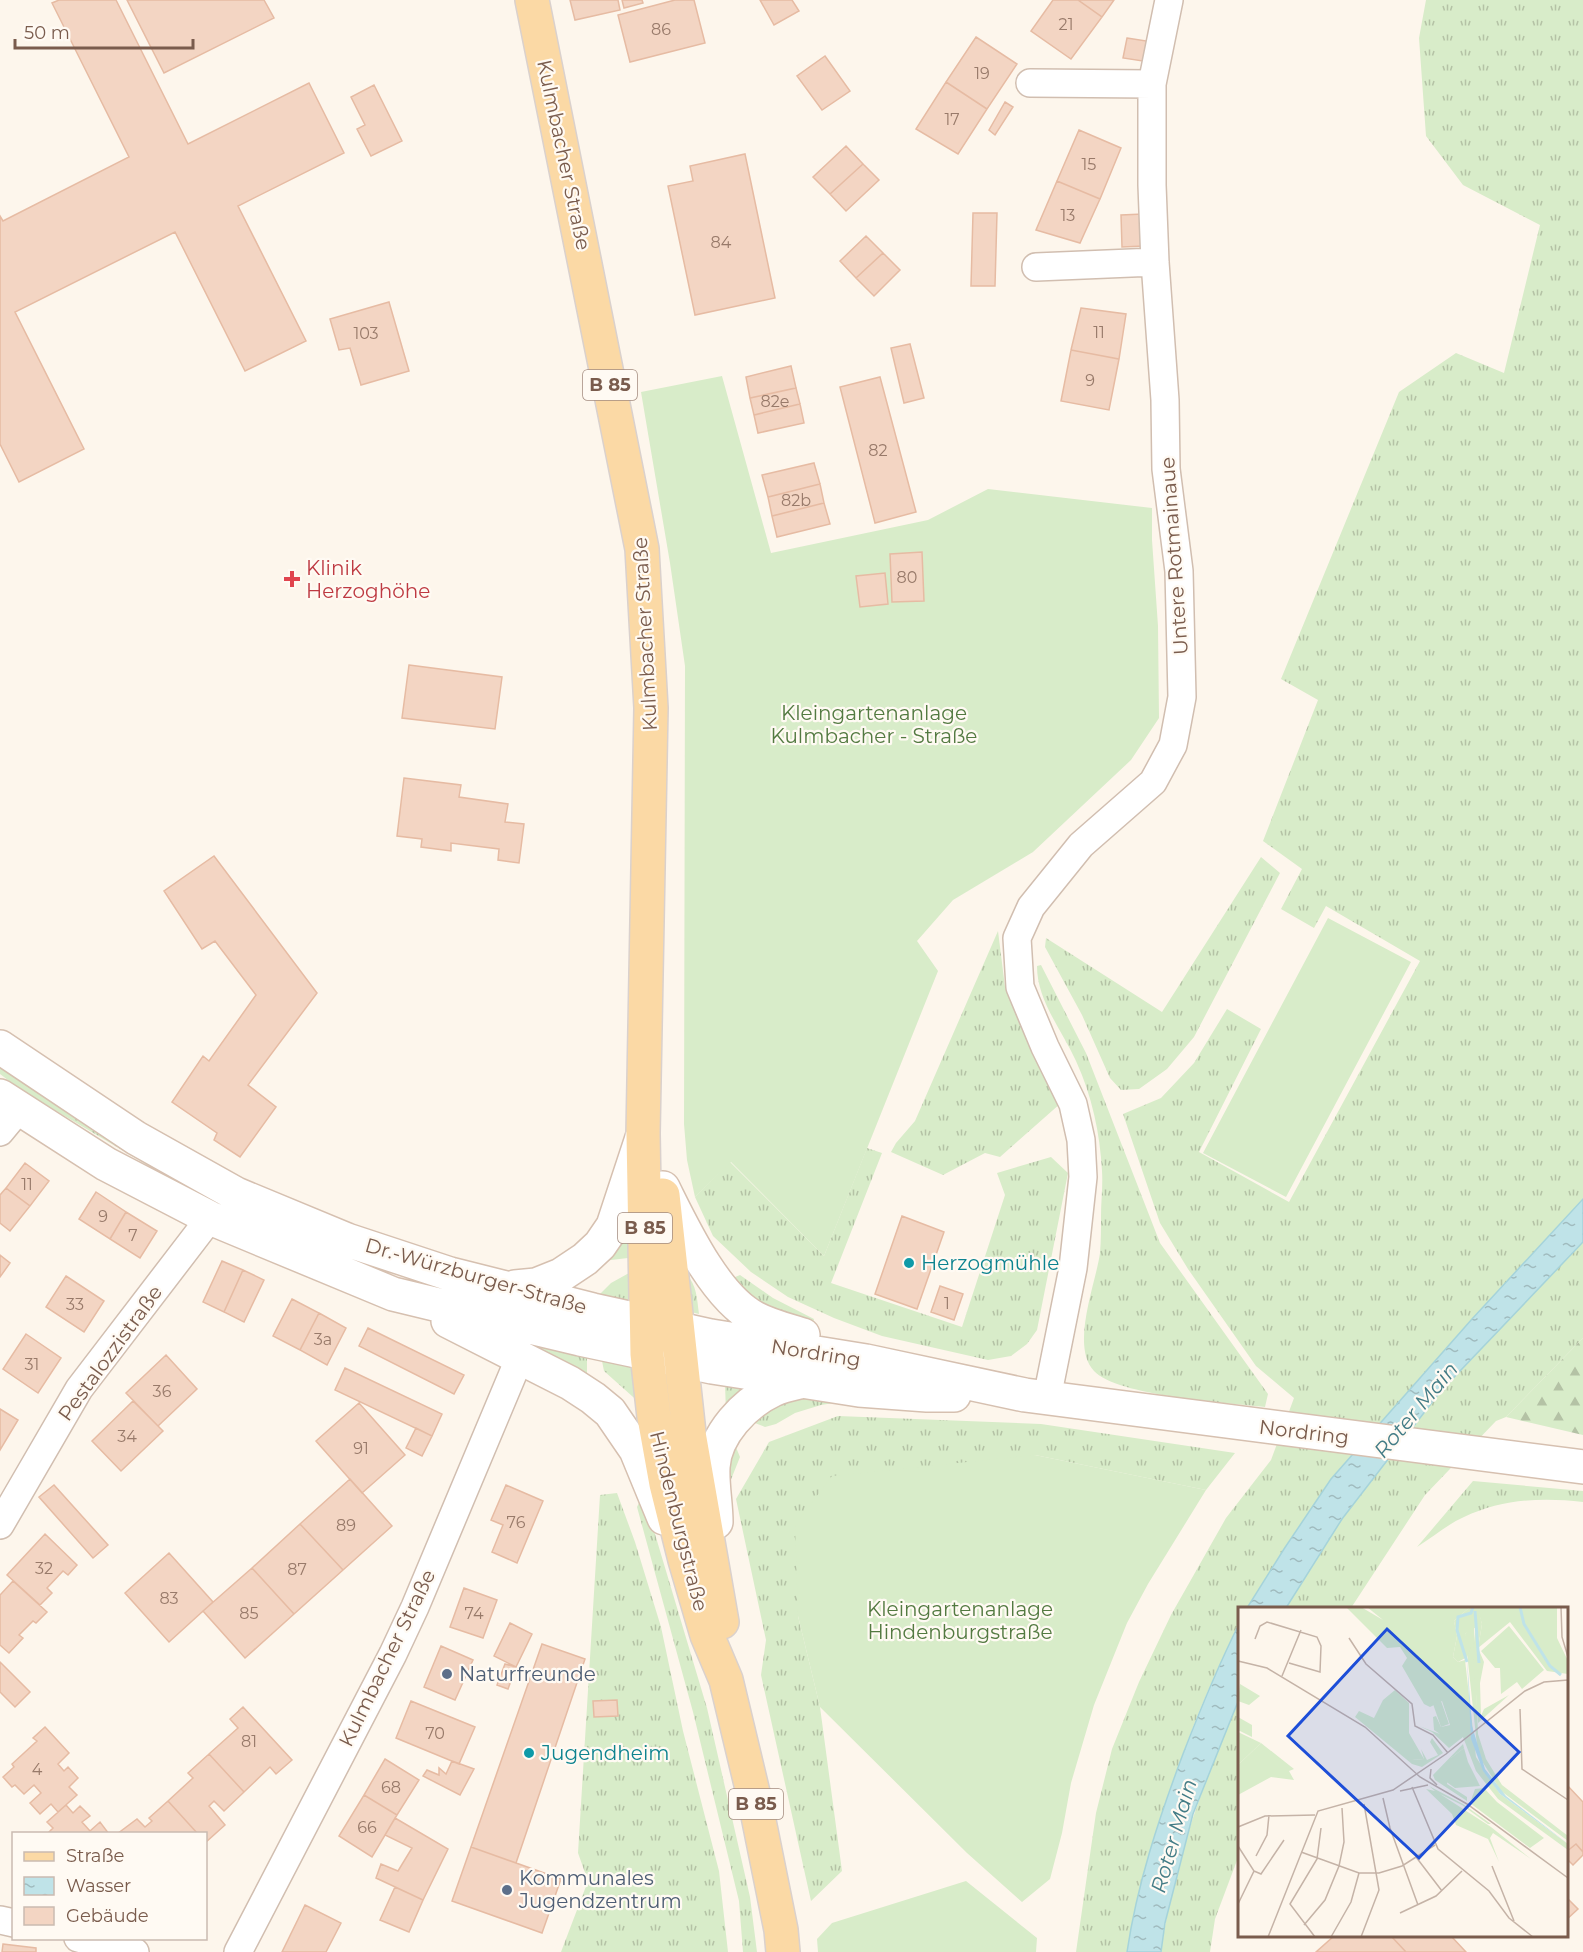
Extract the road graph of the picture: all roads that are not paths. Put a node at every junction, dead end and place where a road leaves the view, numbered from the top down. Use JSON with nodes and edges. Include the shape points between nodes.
{"nodes":[{"id":1,"x":532,"y":0,"type":"edge"},
{"id":2,"x":1169,"y":0,"type":"edge"},
{"id":3,"x":1030,"y":83,"type":"dead end"},
{"id":4,"x":1152,"y":84,"type":"junction"},
{"id":5,"x":1155,"y":262,"type":"junction"},
{"id":6,"x":1036,"y":267,"type":"dead end"},
{"id":7,"x":0,"y":1047,"type":"edge"},
{"id":8,"x":6,"y":1113,"type":"edge"},
{"id":9,"x":643,"y":1134,"type":"junction"},
{"id":10,"x":662,"y":1185,"type":"junction"},
{"id":11,"x":210,"y":1218,"type":"junction"},
{"id":12,"x":509,"y":1288,"type":"junction"},
{"id":13,"x":393,"y":1294,"type":"junction"},
{"id":14,"x":661,"y":1325,"type":"junction"},
{"id":15,"x":647,"y":1354,"type":"junction"},
{"id":16,"x":520,"y":1357,"type":"junction"},
{"id":17,"x":680,"y":1361,"type":"junction"},
{"id":18,"x":866,"y":1361,"type":"junction"},
{"id":19,"x":800,"y":1382,"type":"junction"},
{"id":20,"x":1036,"y":1397,"type":"junction"},
{"id":21,"x":1583,"y":1467,"type":"edge"},
{"id":22,"x":0,"y":1525,"type":"edge"},
{"id":23,"x":698,"y":1558,"type":"junction"},
{"id":24,"x":86,"y":1940,"type":"edge"},
{"id":25,"x":135,"y":1952,"type":"edge"},
{"id":26,"x":238,"y":1952,"type":"edge"},
{"id":27,"x":783,"y":1952,"type":"edge"}],
"edges":[{"from":1,"to":9,"type":"main road","name":"Kulmbacher Straße","number":"B 85","via":[[642,549],[651,708]]},
{"from":2,"to":4,"type":"street","name":"Untere Rotmainaue"},
{"from":3,"to":4,"type":"street"},
{"from":4,"to":5,"type":"street","name":"Untere Rotmainaue"},
{"from":5,"to":6,"type":"street"},
{"from":5,"to":20,"type":"street","name":"Untere Rotmainaue","via":[[1166,468],[1179,571],[1182,697],[1173,745],[1153,782],[1081,845],[1031,908],[1017,938],[1020,987],[1073,1104],[1081,1140],[1083,1177],[1073,1268]]},
{"from":7,"to":12,"type":"main road","name":"Dr.-Würzburger-Straße","via":[[136,1138],[236,1194],[347,1240],[450,1274]]},
{"from":8,"to":11,"type":"main road","name":"Dr.-Würzburger-Straße"},
{"from":9,"to":10,"type":"main road","name":"Kulmbacher Straße","number":"B 85"},
{"from":9,"to":12,"type":"main road","via":[[613,1226],[600,1245],[561,1275],[536,1285]]},
{"from":9,"to":14,"type":"main road","name":"Kulmbacher Straße","number":"B 85"},
{"from":10,"to":14,"type":"main road","name":"Kulmbacher Straße","number":"B 85","via":[[672,1265]]},
{"from":10,"to":18,"type":"main road","via":[[710,1273],[743,1310],[765,1323],[821,1340]]},
{"from":11,"to":13,"type":"main road","name":"Dr.-Würzburger-Straße"},
{"from":11,"to":22,"type":"street","name":"Pestalozzistraße","via":[[79,1389]]},
{"from":12,"to":14,"type":"main road","name":"Dr.-Würzburger-Straße"},
{"from":13,"to":15,"type":"main road","name":"Dr.-Würzburger-Straße"},
{"from":13,"to":16,"type":"main road"},
{"from":14,"to":15,"type":"main road","name":"Hindenburgstraße","number":"B 85"},
{"from":14,"to":17,"type":"main road","name":"Hindenburgstraße","number":"B 85"},
{"from":14,"to":18,"type":"main road","name":"Nordring"},
{"from":15,"to":17,"type":"main road","name":"Dr.-Würzburger-Straße"},
{"from":15,"to":23,"type":"main road","name":"Hindenburgstraße","number":"B 85","via":[[666,1484]]},
{"from":16,"to":23,"type":"main road","via":[[570,1383],[610,1412],[636,1450],[669,1530]]},
{"from":16,"to":26,"type":"street","name":"Kulmbacher Straße","via":[[393,1654]]},
{"from":17,"to":19,"type":"main road","name":"Nordring"},
{"from":17,"to":23,"type":"main road","name":"Hindenburgstraße","number":"B 85"},
{"from":18,"to":20,"type":"main road","name":"Nordring"},
{"from":19,"to":20,"type":"main road","name":"Nordring","via":[[927,1395]]},
{"from":19,"to":23,"type":"main road","via":[[773,1389],[752,1403],[721,1438],[713,1466],[716,1530]]},
{"from":20,"to":21,"type":"main road","name":"Nordring"},
{"from":23,"to":27,"type":"main road","name":"Hindenburgstraße","number":"B 85","via":[[724,1635],[726,1680],[755,1801]]},
{"from":24,"to":25,"type":"street"}]}
